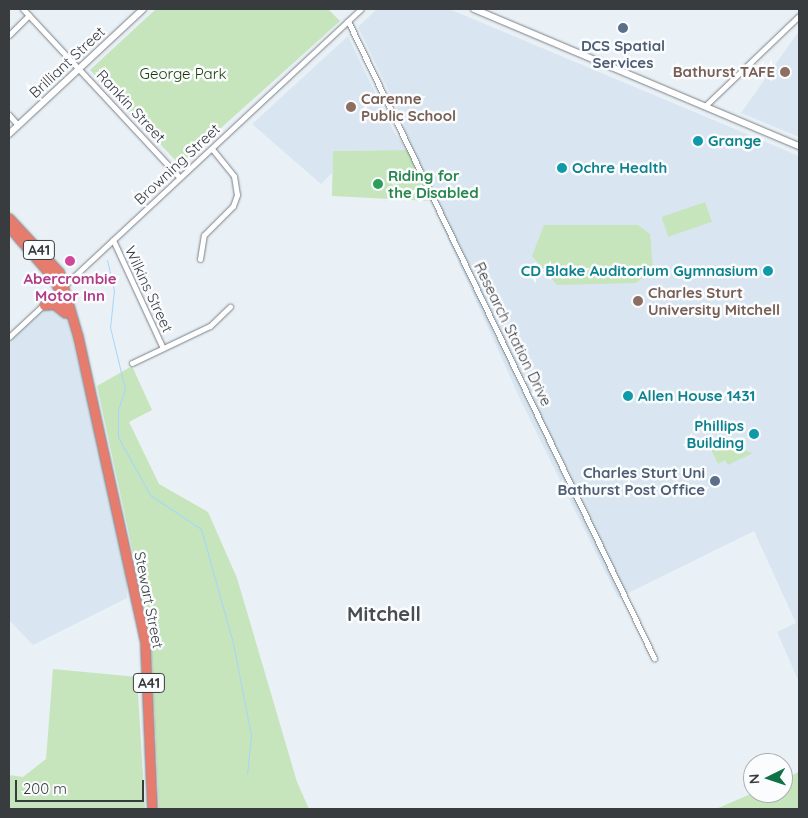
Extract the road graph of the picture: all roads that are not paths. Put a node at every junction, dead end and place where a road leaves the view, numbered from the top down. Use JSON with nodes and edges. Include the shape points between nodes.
{"nodes":[{"id":1,"x":23,"y":9,"type":"edge"},
{"id":2,"x":143,"y":9,"type":"edge"},
{"id":3,"x":361,"y":9,"type":"edge"},
{"id":4,"x":474,"y":9,"type":"edge"},
{"id":5,"x":29,"y":15,"type":"junction"},
{"id":6,"x":799,"y":16,"type":"edge"},
{"id":7,"x":348,"y":21,"type":"junction"},
{"id":8,"x":9,"y":35,"type":"edge"},
{"id":9,"x":79,"y":69,"type":"junction"},
{"id":10,"x":705,"y":106,"type":"junction"},
{"id":11,"x":9,"y":115,"type":"edge"},
{"id":12,"x":18,"y":126,"type":"junction"},
{"id":13,"x":9,"y":134,"type":"edge"},
{"id":14,"x":799,"y":146,"type":"edge"},
{"id":15,"x":212,"y":148,"type":"junction"},
{"id":16,"x":180,"y":177,"type":"junction"},
{"id":17,"x":9,"y":218,"type":"edge"},
{"id":18,"x":9,"y":227,"type":"edge"},
{"id":19,"x":113,"y":240,"type":"junction"},
{"id":20,"x":200,"y":259,"type":"dead end"},
{"id":21,"x":62,"y":288,"type":"junction"},
{"id":22,"x":44,"y":305,"type":"junction"},
{"id":23,"x":230,"y":307,"type":"dead end"},
{"id":24,"x":67,"y":318,"type":"junction"},
{"id":25,"x":9,"y":335,"type":"edge"},
{"id":26,"x":163,"y":348,"type":"junction"},
{"id":27,"x":132,"y":363,"type":"dead end"},
{"id":28,"x":90,"y":400,"type":"junction"},
{"id":29,"x":654,"y":658,"type":"dead end"},
{"id":30,"x":152,"y":809,"type":"edge"}],
"edges":[{"from":1,"to":5,"type":"street","name":"Rankin Street"},
{"from":2,"to":9,"type":"street","name":"Brilliant Street"},
{"from":3,"to":7,"type":"street","name":"Browning Street"},
{"from":4,"to":10,"type":"street"},
{"from":5,"to":8,"type":"street"},
{"from":5,"to":9,"type":"street","name":"Rankin Street"},
{"from":6,"to":10,"type":"street"},
{"from":7,"to":15,"type":"street","name":"Browning Street"},
{"from":7,"to":29,"type":"street","name":"Research Station Drive"},
{"from":9,"to":12,"type":"street","name":"Brilliant Street"},
{"from":9,"to":16,"type":"street","name":"Rankin Street"},
{"from":10,"to":14,"type":"street"},
{"from":11,"to":12,"type":"street"},
{"from":12,"to":13,"type":"street","name":"Brilliant Street"},
{"from":15,"to":16,"type":"street","name":"Browning Street"},
{"from":15,"to":20,"type":"street","via":[[234,176],[237,195],[233,206],[204,235]]},
{"from":16,"to":19,"type":"street","name":"Browning Street"},
{"from":17,"to":21,"type":"highway","name":"Stewart Street","number":"A41","via":[[55,267]]},
{"from":18,"to":21,"type":"highway","name":"Stewart Street","number":"A41"},
{"from":19,"to":21,"type":"street","name":"Browning Street"},
{"from":19,"to":26,"type":"street","name":"Wilkins Street"},
{"from":21,"to":22,"type":"street","name":"Browning Street"},
{"from":21,"to":24,"type":"highway","name":"Stewart Street","number":"A41"},
{"from":21,"to":28,"type":"highway","name":"Stewart Street","number":"A41"},
{"from":22,"to":24,"type":"highway","via":[[58,305]]},
{"from":22,"to":25,"type":"street","name":"Browning Street"},
{"from":23,"to":26,"type":"street","via":[[210,326]]},
{"from":24,"to":28,"type":"highway","name":"Stewart Street","number":"A41"},
{"from":26,"to":27,"type":"street"},
{"from":28,"to":30,"type":"highway","name":"Stewart Street","number":"A41","via":[[145,643]]}]}
